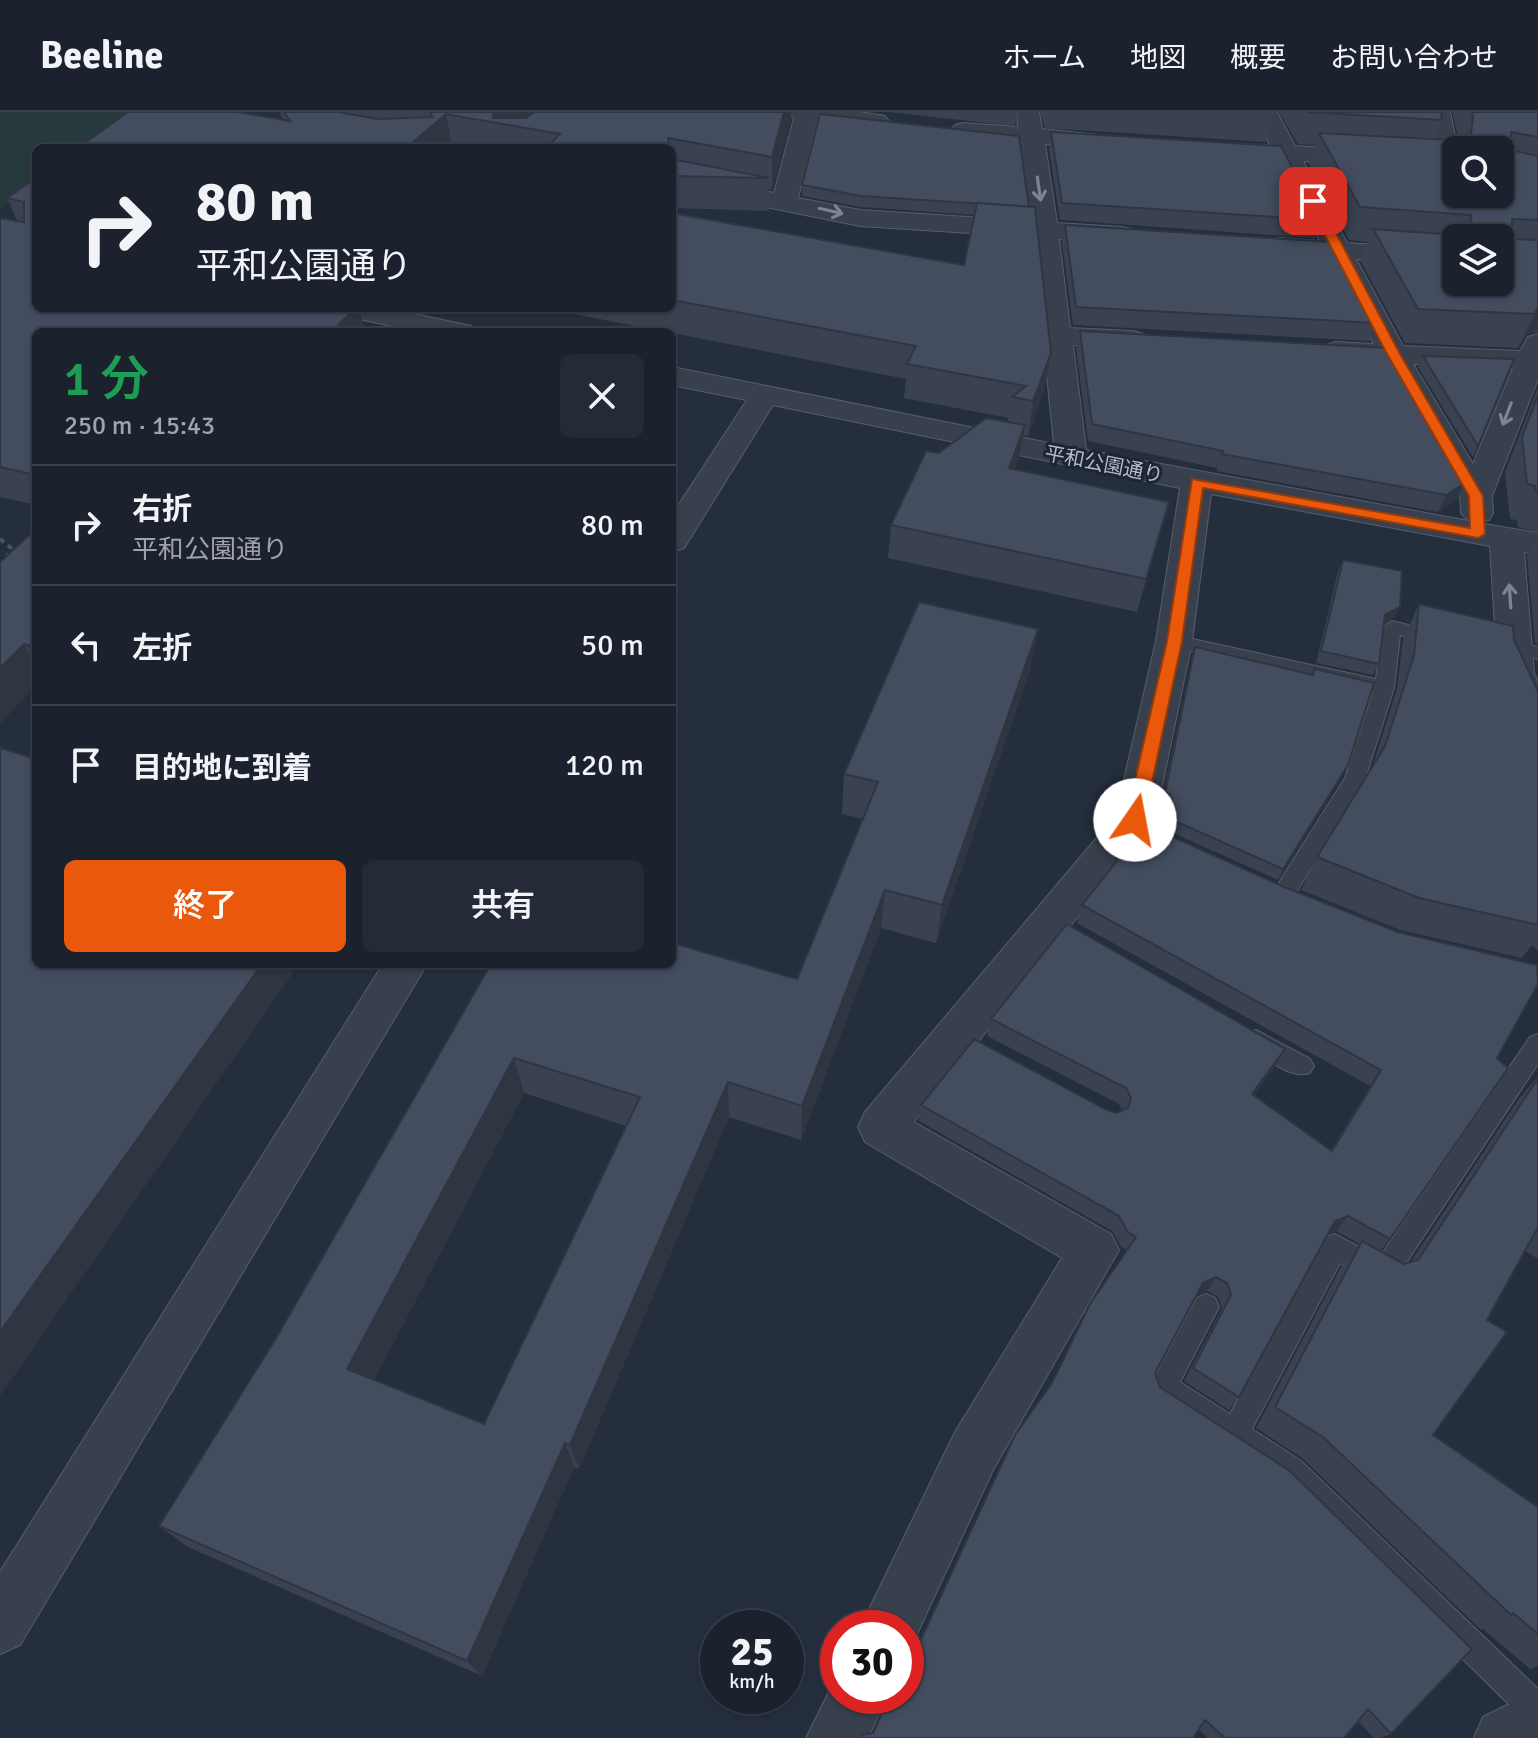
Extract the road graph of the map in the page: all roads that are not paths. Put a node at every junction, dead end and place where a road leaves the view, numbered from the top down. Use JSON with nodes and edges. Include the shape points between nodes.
{"nodes":[{"id":1,"x":804,"y":112,"type":"edge"},
{"id":2,"x":1265,"y":112,"type":"edge"},
{"id":3,"x":1438,"y":112,"type":"edge"},
{"id":4,"x":897,"y":123,"type":"edge"},
{"id":5,"x":1030,"y":125,"type":"edge"},
{"id":6,"x":942,"y":128,"type":"edge"},
{"id":7,"x":1445,"y":136,"type":"edge"},
{"id":8,"x":1130,"y":143,"type":"edge"},
{"id":9,"x":1207,"y":148,"type":"edge"},
{"id":10,"x":1286,"y":152,"type":"junction"},
{"id":11,"x":1442,"y":162,"type":"edge"},
{"id":12,"x":676,"y":181,"type":"edge"},
{"id":13,"x":784,"y":201,"type":"junction"},
{"id":14,"x":1045,"y":230,"type":"junction"},
{"id":15,"x":1154,"y":237,"type":"edge"},
{"id":16,"x":1262,"y":244,"type":"edge"},
{"id":17,"x":1340,"y":249,"type":"junction"},
{"id":18,"x":1442,"y":257,"type":"edge"},
{"id":19,"x":365,"y":312,"type":"edge"},
{"id":20,"x":442,"y":328,"type":"edge"},
{"id":21,"x":1058,"y":336,"type":"junction"},
{"id":22,"x":1154,"y":341,"type":"edge"},
{"id":23,"x":1314,"y":350,"type":"edge"},
{"id":24,"x":1535,"y":353,"type":"edge"},
{"id":25,"x":1393,"y":354,"type":"junction"},
{"id":26,"x":676,"y":377,"type":"edge"},
{"id":27,"x":765,"y":395,"type":"junction"},
{"id":28,"x":1071,"y":457,"type":"junction"},
{"id":29,"x":1197,"y":482,"type":"junction"},
{"id":30,"x":1476,"y":496,"type":"junction"},
{"id":31,"x":676,"y":535,"type":"edge"},
{"id":32,"x":1507,"y":539,"type":"edge"},
{"id":33,"x":1174,"y":641,"type":"junction"},
{"id":34,"x":1453,"y":642,"type":"edge"},
{"id":35,"x":1516,"y":652,"type":"edge"},
{"id":36,"x":1384,"y":688,"type":"junction"},
{"id":37,"x":1538,"y":725,"type":"edge"},
{"id":38,"x":1304,"y":904,"type":"edge"},
{"id":39,"x":404,"y":968,"type":"edge"},
{"id":40,"x":1236,"y":1028,"type":"edge"},
{"id":41,"x":1538,"y":1044,"type":"edge"},
{"id":42,"x":1302,"y":1066,"type":"dead end"},
{"id":43,"x":1206,"y":1307,"type":"dead end"},
{"id":44,"x":1234,"y":1434,"type":"junction"},
{"id":45,"x":898,"y":1610,"type":"edge"},
{"id":46,"x":0,"y":1625,"type":"edge"},
{"id":47,"x":1538,"y":1711,"type":"edge"},
{"id":48,"x":848,"y":1714,"type":"edge"},
{"id":49,"x":1538,"y":1720,"type":"edge"},
{"id":50,"x":836,"y":1738,"type":"edge"},
{"id":51,"x":1504,"y":1738,"type":"edge"}],
"edges":[{"from":1,"to":4,"type":"street"},
{"from":1,"to":13,"type":"street"},
{"from":2,"to":10,"type":"street"},
{"from":3,"to":7,"type":"street"},
{"from":5,"to":6,"type":"street"},
{"from":5,"to":8,"type":"street"},
{"from":5,"to":14,"type":"street","one_way":true},
{"from":9,"to":10,"type":"street"},
{"from":10,"to":11,"type":"street"},
{"from":10,"to":17,"type":"street"},
{"from":12,"to":13,"type":"street"},
{"from":13,"to":14,"type":"street","one_way":true,"via":[[860,218]]},
{"from":14,"to":15,"type":"street"},
{"from":14,"to":21,"type":"street"},
{"from":16,"to":17,"type":"street"},
{"from":17,"to":18,"type":"street"},
{"from":17,"to":25,"type":"street"},
{"from":19,"to":20,"type":"street"},
{"from":21,"to":22,"type":"street"},
{"from":21,"to":28,"type":"street"},
{"from":23,"to":25,"type":"street"},
{"from":24,"to":25,"type":"street","via":[[1502,360]]},
{"from":24,"to":30,"type":"street","one_way":true},
{"from":25,"to":30,"type":"street"},
{"from":26,"to":27,"type":"street","name":"平和公園通り"},
{"from":27,"to":28,"type":"street","name":"平和公園通り"},
{"from":27,"to":31,"type":"street"},
{"from":28,"to":29,"type":"street","name":"平和公園通り"},
{"from":29,"to":32,"type":"street","name":"平和公園通り"},
{"from":29,"to":33,"type":"street"},
{"from":30,"to":32,"type":"street"},
{"from":35,"to":32,"type":"street","one_way":true},
{"from":33,"to":36,"type":"lane"},
{"from":33,"to":45,"type":"street","via":[[1137,829],[1064,929],[971,1041],[881,1127],[1094,1250],[974,1451]]},
{"from":34,"to":36,"type":"lane","via":[[1392,627]]},
{"from":35,"to":37,"type":"street","via":[[1516,673]]},
{"from":36,"to":38,"type":"lane","via":[[1355,779],[1276,892]]},
{"from":39,"to":46,"type":"street"},
{"from":40,"to":42,"type":"lane"},
{"from":41,"to":44,"type":"lane","via":[[1383,1275],[1335,1246]]},
{"from":43,"to":44,"type":"lane","via":[[1163,1387]]},
{"from":44,"to":47,"type":"lane","via":[[1290,1470]]},
{"from":48,"to":50,"type":"street"},
{"from":49,"to":51,"type":"street"}]}
